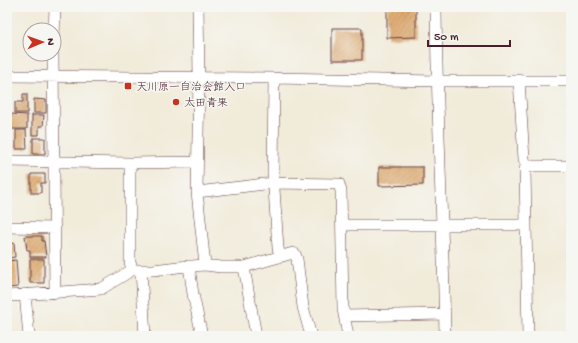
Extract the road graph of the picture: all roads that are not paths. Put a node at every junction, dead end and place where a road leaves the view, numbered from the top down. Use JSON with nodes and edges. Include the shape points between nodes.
{"nodes":[{"id":1,"x":55,"y":7,"type":"edge"},
{"id":2,"x":198,"y":7,"type":"edge"},
{"id":3,"x":436,"y":7,"type":"edge"},
{"id":4,"x":54,"y":22,"type":"edge"},
{"id":5,"x":53,"y":62,"type":"edge"},
{"id":6,"x":7,"y":76,"type":"edge"},
{"id":7,"x":53,"y":77,"type":"junction"},
{"id":8,"x":198,"y":77,"type":"junction"},
{"id":9,"x":274,"y":78,"type":"junction"},
{"id":10,"x":519,"y":80,"type":"junction"},
{"id":11,"x":437,"y":81,"type":"junction"},
{"id":12,"x":571,"y":81,"type":"edge"},
{"id":13,"x":7,"y":161,"type":"edge"},
{"id":14,"x":55,"y":162,"type":"junction"},
{"id":15,"x":196,"y":162,"type":"junction"},
{"id":16,"x":130,"y":163,"type":"junction"},
{"id":17,"x":571,"y":166,"type":"edge"},
{"id":18,"x":527,"y":167,"type":"junction"},
{"id":19,"x":273,"y":183,"type":"junction"},
{"id":20,"x":197,"y":192,"type":"junction"},
{"id":21,"x":443,"y":225,"type":"junction"},
{"id":22,"x":526,"y":225,"type":"junction"},
{"id":23,"x":342,"y":226,"type":"junction"},
{"id":24,"x":7,"y":227,"type":"edge"},
{"id":25,"x":55,"y":228,"type":"junction"},
{"id":26,"x":280,"y":256,"type":"junction"},
{"id":27,"x":205,"y":265,"type":"junction"},
{"id":28,"x":189,"y":266,"type":"junction"},
{"id":29,"x":244,"y":267,"type":"junction"},
{"id":30,"x":136,"y":270,"type":"junction"},
{"id":31,"x":55,"y":293,"type":"junction"},
{"id":32,"x":25,"y":294,"type":"junction"},
{"id":33,"x":7,"y":296,"type":"edge"},
{"id":34,"x":444,"y":314,"type":"junction"},
{"id":35,"x":344,"y":316,"type":"junction"},
{"id":36,"x":29,"y":336,"type":"edge"},
{"id":37,"x":145,"y":336,"type":"edge"},
{"id":38,"x":202,"y":336,"type":"edge"},
{"id":39,"x":256,"y":336,"type":"edge"},
{"id":40,"x":311,"y":336,"type":"edge"},
{"id":41,"x":348,"y":336,"type":"edge"},
{"id":42,"x":445,"y":336,"type":"edge"},
{"id":43,"x":528,"y":336,"type":"edge"}],
"edges":[{"from":1,"to":4,"type":"street"},
{"from":2,"to":8,"type":"street"},
{"from":3,"to":11,"type":"street"},
{"from":5,"to":7,"type":"street"},
{"from":6,"to":7,"type":"street"},
{"from":7,"to":8,"type":"street"},
{"from":7,"to":14,"type":"street"},
{"from":8,"to":9,"type":"street"},
{"from":8,"to":15,"type":"street"},
{"from":9,"to":11,"type":"street"},
{"from":9,"to":19,"type":"street"},
{"from":10,"to":11,"type":"street"},
{"from":10,"to":12,"type":"street"},
{"from":10,"to":18,"type":"street","via":[[524,159]]},
{"from":11,"to":21,"type":"street"},
{"from":13,"to":14,"type":"street"},
{"from":14,"to":16,"type":"street"},
{"from":14,"to":25,"type":"street"},
{"from":15,"to":16,"type":"street"},
{"from":15,"to":20,"type":"street"},
{"from":16,"to":30,"type":"street","via":[[130,262]]},
{"from":17,"to":18,"type":"street"},
{"from":18,"to":22,"type":"street"},
{"from":19,"to":20,"type":"street"},
{"from":19,"to":23,"type":"street","via":[[339,184],[342,190]]},
{"from":19,"to":26,"type":"street"},
{"from":20,"to":27,"type":"street"},
{"from":21,"to":22,"type":"street"},
{"from":21,"to":23,"type":"street"},
{"from":21,"to":34,"type":"street"},
{"from":22,"to":43,"type":"street"},
{"from":23,"to":35,"type":"street"},
{"from":24,"to":25,"type":"street"},
{"from":25,"to":31,"type":"street"},
{"from":26,"to":29,"type":"street"},
{"from":26,"to":40,"type":"street","via":[[292,253],[297,256],[301,292]]},
{"from":27,"to":28,"type":"street"},
{"from":27,"to":29,"type":"street"},
{"from":28,"to":30,"type":"street"},
{"from":28,"to":38,"type":"street"},
{"from":29,"to":39,"type":"street"},
{"from":30,"to":31,"type":"street","via":[[100,289]]},
{"from":30,"to":37,"type":"street"},
{"from":31,"to":32,"type":"street"},
{"from":32,"to":33,"type":"street"},
{"from":32,"to":36,"type":"street"},
{"from":34,"to":35,"type":"street"},
{"from":34,"to":42,"type":"street"},
{"from":35,"to":41,"type":"street"}]}
